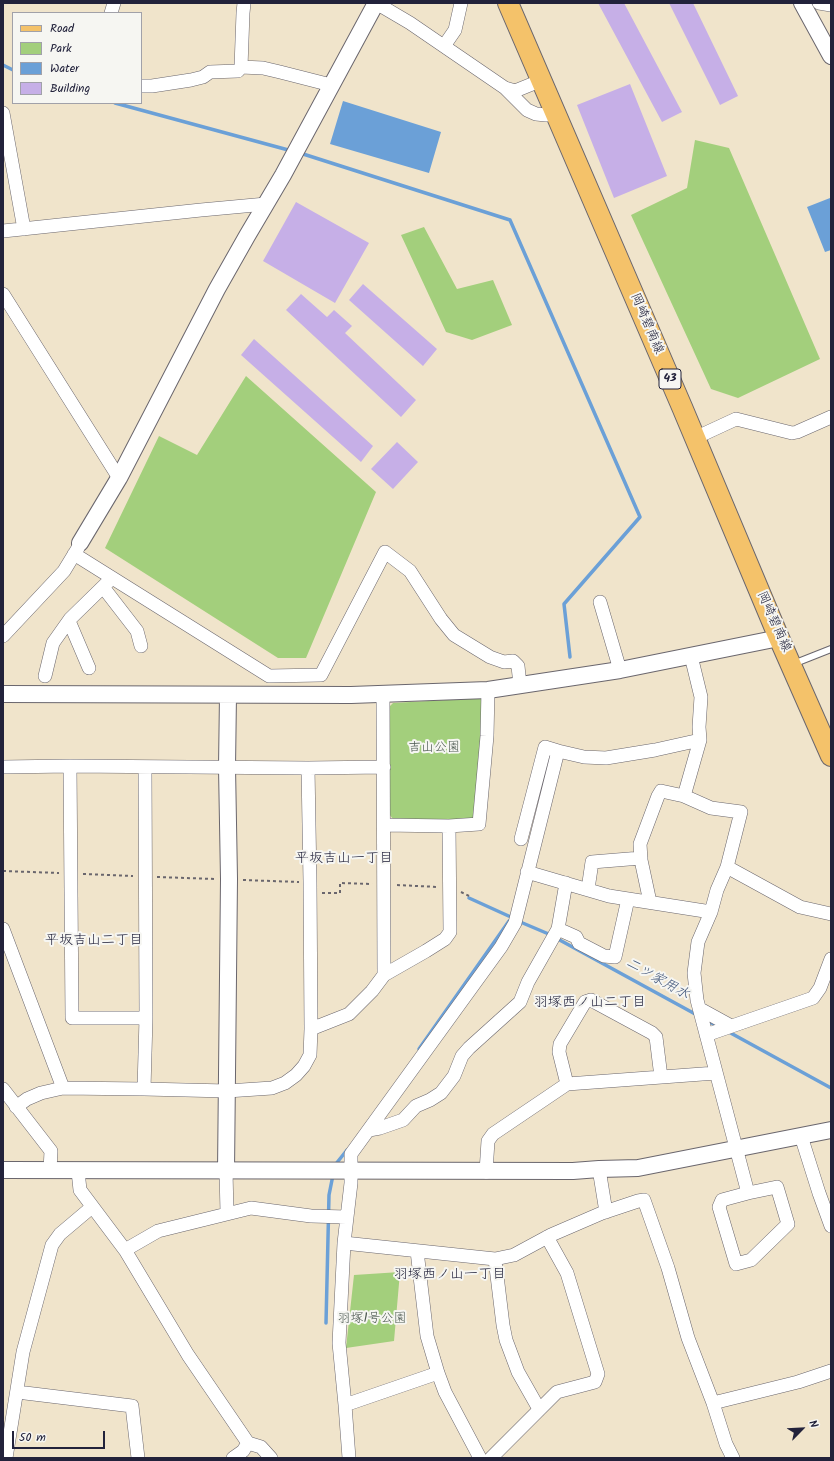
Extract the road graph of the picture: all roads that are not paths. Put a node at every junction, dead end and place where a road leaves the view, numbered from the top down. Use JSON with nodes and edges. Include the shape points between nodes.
{"nodes":[{"id":1,"x":244,"y":3,"type":"edge"},
{"id":2,"x":376,"y":3,"type":"edge"},
{"id":3,"x":461,"y":3,"type":"edge"},
{"id":4,"x":508,"y":3,"type":"edge"},
{"id":5,"x":802,"y":3,"type":"edge"},
{"id":6,"x":819,"y":3,"type":"edge"},
{"id":7,"x":831,"y":6,"type":"edge"},
{"id":8,"x":444,"y":46,"type":"junction"},
{"id":9,"x":831,"y":56,"type":"edge"},
{"id":10,"x":241,"y":67,"type":"junction"},
{"id":11,"x":542,"y":80,"type":"junction"},
{"id":12,"x":331,"y":85,"type":"junction"},
{"id":13,"x":142,"y":86,"type":"edge"},
{"id":14,"x":505,"y":88,"type":"junction"},
{"id":15,"x":3,"y":112,"type":"edge"},
{"id":16,"x":555,"y":112,"type":"junction"},
{"id":17,"x":266,"y":204,"type":"junction"},
{"id":18,"x":24,"y":229,"type":"junction"},
{"id":19,"x":3,"y":231,"type":"edge"},
{"id":20,"x":3,"y":294,"type":"edge"},
{"id":21,"x":831,"y":417,"type":"edge"},
{"id":22,"x":695,"y":438,"type":"junction"},
{"id":23,"x":120,"y":478,"type":"junction"},
{"id":24,"x":77,"y":548,"type":"junction"},
{"id":25,"x":108,"y":583,"type":"junction"},
{"id":26,"x":600,"y":602,"type":"dead end"},
{"id":27,"x":69,"y":621,"type":"junction"},
{"id":28,"x":3,"y":636,"type":"edge"},
{"id":29,"x":779,"y":638,"type":"junction"},
{"id":30,"x":141,"y":646,"type":"dead end"},
{"id":31,"x":831,"y":650,"type":"edge"},
{"id":32,"x":691,"y":656,"type":"junction"},
{"id":33,"x":792,"y":664,"type":"junction"},
{"id":34,"x":89,"y":668,"type":"dead end"},
{"id":35,"x":620,"y":670,"type":"junction"},
{"id":36,"x":44,"y":676,"type":"dead end"},
{"id":37,"x":520,"y":685,"type":"junction"},
{"id":38,"x":488,"y":690,"type":"junction"},
{"id":39,"x":3,"y":694,"type":"edge"},
{"id":40,"x":228,"y":695,"type":"junction"},
{"id":41,"x":383,"y":695,"type":"junction"},
{"id":42,"x":700,"y":740,"type":"junction"},
{"id":43,"x":831,"y":756,"type":"edge"},
{"id":44,"x":70,"y":766,"type":"junction"},
{"id":45,"x":3,"y":767,"type":"edge"},
{"id":46,"x":144,"y":767,"type":"junction"},
{"id":47,"x":384,"y":767,"type":"junction"},
{"id":48,"x":227,"y":768,"type":"junction"},
{"id":49,"x":308,"y":768,"type":"junction"},
{"id":50,"x":684,"y":796,"type":"junction"},
{"id":51,"x":384,"y":825,"type":"junction"},
{"id":52,"x":450,"y":826,"type":"junction"},
{"id":53,"x":641,"y":858,"type":"junction"},
{"id":54,"x":727,"y":867,"type":"junction"},
{"id":55,"x":527,"y":872,"type":"junction"},
{"id":56,"x":566,"y":883,"type":"junction"},
{"id":57,"x":588,"y":890,"type":"junction"},
{"id":58,"x":628,"y":899,"type":"junction"},
{"id":59,"x":650,"y":902,"type":"junction"},
{"id":60,"x":711,"y":912,"type":"junction"},
{"id":61,"x":831,"y":914,"type":"edge"},
{"id":62,"x":3,"y":929,"type":"edge"},
{"id":63,"x":558,"y":929,"type":"junction"},
{"id":64,"x":831,"y":959,"type":"edge"},
{"id":65,"x":384,"y":975,"type":"junction"},
{"id":66,"x":700,"y":1009,"type":"junction"},
{"id":67,"x":146,"y":1018,"type":"junction"},
{"id":68,"x":731,"y":1026,"type":"junction"},
{"id":69,"x":311,"y":1029,"type":"junction"},
{"id":70,"x":706,"y":1035,"type":"junction"},
{"id":71,"x":716,"y":1074,"type":"junction"},
{"id":72,"x":661,"y":1077,"type":"junction"},
{"id":73,"x":567,"y":1084,"type":"junction"},
{"id":74,"x":63,"y":1088,"type":"junction"},
{"id":75,"x":3,"y":1089,"type":"edge"},
{"id":76,"x":144,"y":1089,"type":"junction"},
{"id":77,"x":227,"y":1091,"type":"junction"},
{"id":78,"x":16,"y":1107,"type":"junction"},
{"id":79,"x":369,"y":1130,"type":"junction"},
{"id":80,"x":831,"y":1130,"type":"edge"},
{"id":81,"x":801,"y":1136,"type":"junction"},
{"id":82,"x":737,"y":1149,"type":"junction"},
{"id":83,"x":600,"y":1169,"type":"junction"},
{"id":84,"x":3,"y":1170,"type":"edge"},
{"id":85,"x":50,"y":1170,"type":"junction"},
{"id":86,"x":78,"y":1171,"type":"junction"},
{"id":87,"x":226,"y":1171,"type":"junction"},
{"id":88,"x":350,"y":1171,"type":"junction"},
{"id":89,"x":486,"y":1172,"type":"junction"},
{"id":90,"x":748,"y":1193,"type":"junction"},
{"id":91,"x":92,"y":1206,"type":"junction"},
{"id":92,"x":606,"y":1212,"type":"junction"},
{"id":93,"x":228,"y":1213,"type":"junction"},
{"id":94,"x":346,"y":1217,"type":"junction"},
{"id":95,"x":831,"y":1226,"type":"edge"},
{"id":96,"x":547,"y":1237,"type":"junction"},
{"id":97,"x":344,"y":1243,"type":"junction"},
{"id":98,"x":125,"y":1250,"type":"junction"},
{"id":99,"x":417,"y":1251,"type":"junction"},
{"id":100,"x":495,"y":1259,"type":"junction"},
{"id":101,"x":831,"y":1371,"type":"edge"},
{"id":102,"x":438,"y":1373,"type":"junction"},
{"id":103,"x":17,"y":1392,"type":"junction"},
{"id":104,"x":713,"y":1403,"type":"junction"},
{"id":105,"x":345,"y":1405,"type":"junction"},
{"id":106,"x":539,"y":1409,"type":"junction"},
{"id":107,"x":248,"y":1443,"type":"junction"},
{"id":108,"x":6,"y":1458,"type":"edge"},
{"id":109,"x":138,"y":1458,"type":"edge"},
{"id":110,"x":233,"y":1458,"type":"edge"},
{"id":111,"x":271,"y":1458,"type":"edge"},
{"id":112,"x":349,"y":1458,"type":"edge"},
{"id":113,"x":480,"y":1458,"type":"edge"},
{"id":114,"x":491,"y":1458,"type":"edge"},
{"id":115,"x":733,"y":1458,"type":"edge"}],
"edges":[{"from":1,"to":10,"type":"street"},
{"from":2,"to":8,"type":"street"},
{"from":2,"to":12,"type":"street"},
{"from":3,"to":8,"type":"street","via":[[455,30]]},
{"from":4,"to":11,"type":"main road","name":"岡崎碧南線","number":"43"},
{"from":5,"to":9,"type":"street"},
{"from":6,"to":7,"type":"street"},
{"from":8,"to":14,"type":"street"},
{"from":10,"to":12,"type":"street","via":[[263,68]]},
{"from":10,"to":13,"type":"street","via":[[238,71],[210,72],[204,77],[192,80]]},
{"from":11,"to":14,"type":"street","via":[[515,91]]},
{"from":11,"to":16,"type":"main road","name":"岡崎碧南線","number":"43"},
{"from":12,"to":17,"type":"street"},
{"from":14,"to":16,"type":"street","via":[[527,110],[546,116]]},
{"from":15,"to":18,"type":"street"},
{"from":16,"to":22,"type":"main road","name":"岡崎碧南線","number":"43"},
{"from":17,"to":18,"type":"street"},
{"from":17,"to":23,"type":"street","via":[[217,289]]},
{"from":18,"to":19,"type":"street"},
{"from":20,"to":23,"type":"street"},
{"from":21,"to":22,"type":"street","via":[[792,433],[736,419]]},
{"from":22,"to":29,"type":"main road","name":"岡崎碧南線","number":"43"},
{"from":23,"to":24,"type":"street"},
{"from":24,"to":25,"type":"street"},
{"from":24,"to":28,"type":"street","via":[[64,571]]},
{"from":25,"to":27,"type":"street"},
{"from":25,"to":30,"type":"street","via":[[137,631]]},
{"from":25,"to":37,"type":"street","via":[[269,676],[321,675],[385,552],[410,571],[454,636],[490,657],[504,662],[513,661],[518,666]]},
{"from":26,"to":35,"type":"street"},
{"from":27,"to":34,"type":"street"},
{"from":27,"to":36,"type":"street","via":[[53,643]]},
{"from":29,"to":32,"type":"street"},
{"from":29,"to":33,"type":"main road","name":"岡崎碧南線","number":"43"},
{"from":31,"to":33,"type":"lane"},
{"from":32,"to":35,"type":"street"},
{"from":32,"to":42,"type":"street","via":[[701,697]]},
{"from":33,"to":43,"type":"main road","name":"岡崎碧南線","number":"43"},
{"from":35,"to":37,"type":"street"},
{"from":37,"to":38,"type":"street"},
{"from":38,"to":41,"type":"street"},
{"from":38,"to":52,"type":"street","via":[[479,824]]},
{"from":39,"to":40,"type":"street"},
{"from":40,"to":41,"type":"street"},
{"from":40,"to":48,"type":"street"},
{"from":41,"to":47,"type":"street"},
{"from":42,"to":50,"type":"street"},
{"from":42,"to":55,"type":"street","via":[[606,758],[584,757],[554,750],[529,833]]},
{"from":44,"to":45,"type":"street"},
{"from":44,"to":46,"type":"street"},
{"from":44,"to":67,"type":"street","via":[[72,1018]]},
{"from":46,"to":48,"type":"street"},
{"from":46,"to":67,"type":"street"},
{"from":47,"to":49,"type":"street"},
{"from":47,"to":51,"type":"street"},
{"from":48,"to":49,"type":"street"},
{"from":48,"to":77,"type":"street"},
{"from":49,"to":69,"type":"street"},
{"from":50,"to":53,"type":"street","via":[[661,791],[640,844]]},
{"from":50,"to":54,"type":"street","via":[[711,808],[741,812]]},
{"from":51,"to":52,"type":"street"},
{"from":51,"to":65,"type":"street"},
{"from":52,"to":65,"type":"street","via":[[450,932],[445,940],[433,948]]},
{"from":53,"to":57,"type":"street","via":[[592,862]]},
{"from":53,"to":59,"type":"street"},
{"from":54,"to":60,"type":"street"},
{"from":54,"to":61,"type":"street","via":[[800,907]]},
{"from":55,"to":56,"type":"street"},
{"from":55,"to":79,"type":"street","via":[[515,923],[501,948]]},
{"from":56,"to":57,"type":"street"},
{"from":56,"to":63,"type":"street"},
{"from":57,"to":58,"type":"street"},
{"from":58,"to":59,"type":"street"},
{"from":58,"to":63,"type":"street","via":[[615,957],[604,956],[579,942],[576,937]]},
{"from":59,"to":60,"type":"street"},
{"from":60,"to":66,"type":"street","via":[[698,942],[694,973]]},
{"from":62,"to":74,"type":"street"},
{"from":63,"to":79,"type":"street","via":[[528,982],[520,1002],[462,1056],[454,1076],[441,1093],[416,1106],[403,1120]]},
{"from":64,"to":68,"type":"street","via":[[820,988],[813,998]]},
{"from":65,"to":69,"type":"street","via":[[372,991],[348,1014]]},
{"from":66,"to":68,"type":"street"},
{"from":66,"to":70,"type":"street"},
{"from":67,"to":76,"type":"street"},
{"from":68,"to":70,"type":"street"},
{"from":69,"to":77,"type":"street","via":[[310,1055],[296,1075],[272,1088]]},
{"from":70,"to":71,"type":"street"},
{"from":71,"to":72,"type":"street"},
{"from":71,"to":82,"type":"street"},
{"from":72,"to":73,"type":"street"},
{"from":72,"to":73,"type":"street","via":[[656,1037],[591,1000],[585,1002],[560,1044],[559,1052]]},
{"from":73,"to":89,"type":"street","via":[[493,1134],[488,1142]]},
{"from":74,"to":76,"type":"street"},
{"from":74,"to":78,"type":"street","via":[[41,1093]]},
{"from":75,"to":78,"type":"street"},
{"from":76,"to":77,"type":"street"},
{"from":77,"to":87,"type":"street"},
{"from":78,"to":85,"type":"street","via":[[51,1151]]},
{"from":79,"to":88,"type":"street","via":[[351,1154]]},
{"from":80,"to":81,"type":"street"},
{"from":81,"to":82,"type":"street"},
{"from":81,"to":95,"type":"street"},
{"from":82,"to":83,"type":"street","via":[[638,1168]]},
{"from":82,"to":90,"type":"street"},
{"from":83,"to":89,"type":"street"},
{"from":83,"to":92,"type":"street"},
{"from":84,"to":85,"type":"street"},
{"from":85,"to":86,"type":"street"},
{"from":86,"to":87,"type":"street"},
{"from":86,"to":91,"type":"street","via":[[80,1190]]},
{"from":87,"to":88,"type":"street"},
{"from":87,"to":93,"type":"street"},
{"from":88,"to":89,"type":"street"},
{"from":88,"to":94,"type":"street","via":[[351,1183]]},
{"from":90,"to":90,"type":"street","via":[[722,1200],[719,1207],[736,1264],[751,1260],[788,1224],[777,1187]]},
{"from":91,"to":98,"type":"street"},
{"from":91,"to":103,"type":"street","via":[[60,1234],[52,1245],[23,1352]]},
{"from":92,"to":96,"type":"street"},
{"from":92,"to":104,"type":"street","via":[[644,1200],[668,1268],[688,1338]]},
{"from":93,"to":94,"type":"street","via":[[251,1208],[311,1216]]},
{"from":93,"to":98,"type":"street","via":[[158,1231]]},
{"from":94,"to":97,"type":"street"},
{"from":96,"to":100,"type":"street","via":[[514,1255]]},
{"from":96,"to":106,"type":"street","via":[[567,1273],[598,1374],[595,1382],[557,1392]]},
{"from":97,"to":99,"type":"street"},
{"from":97,"to":105,"type":"street","via":[[339,1343]]},
{"from":98,"to":107,"type":"street","via":[[188,1355]]},
{"from":99,"to":100,"type":"street"},
{"from":99,"to":102,"type":"street","via":[[427,1336]]},
{"from":100,"to":106,"type":"street","via":[[506,1340],[518,1372]]},
{"from":101,"to":104,"type":"street"},
{"from":102,"to":105,"type":"street"},
{"from":102,"to":113,"type":"street","via":[[445,1392]]},
{"from":103,"to":108,"type":"street"},
{"from":103,"to":109,"type":"street","via":[[132,1406]]},
{"from":104,"to":115,"type":"street"},
{"from":105,"to":112,"type":"street"},
{"from":106,"to":114,"type":"street"},
{"from":107,"to":110,"type":"street","via":[[243,1451]]},
{"from":107,"to":111,"type":"street","via":[[261,1447]]}]}
